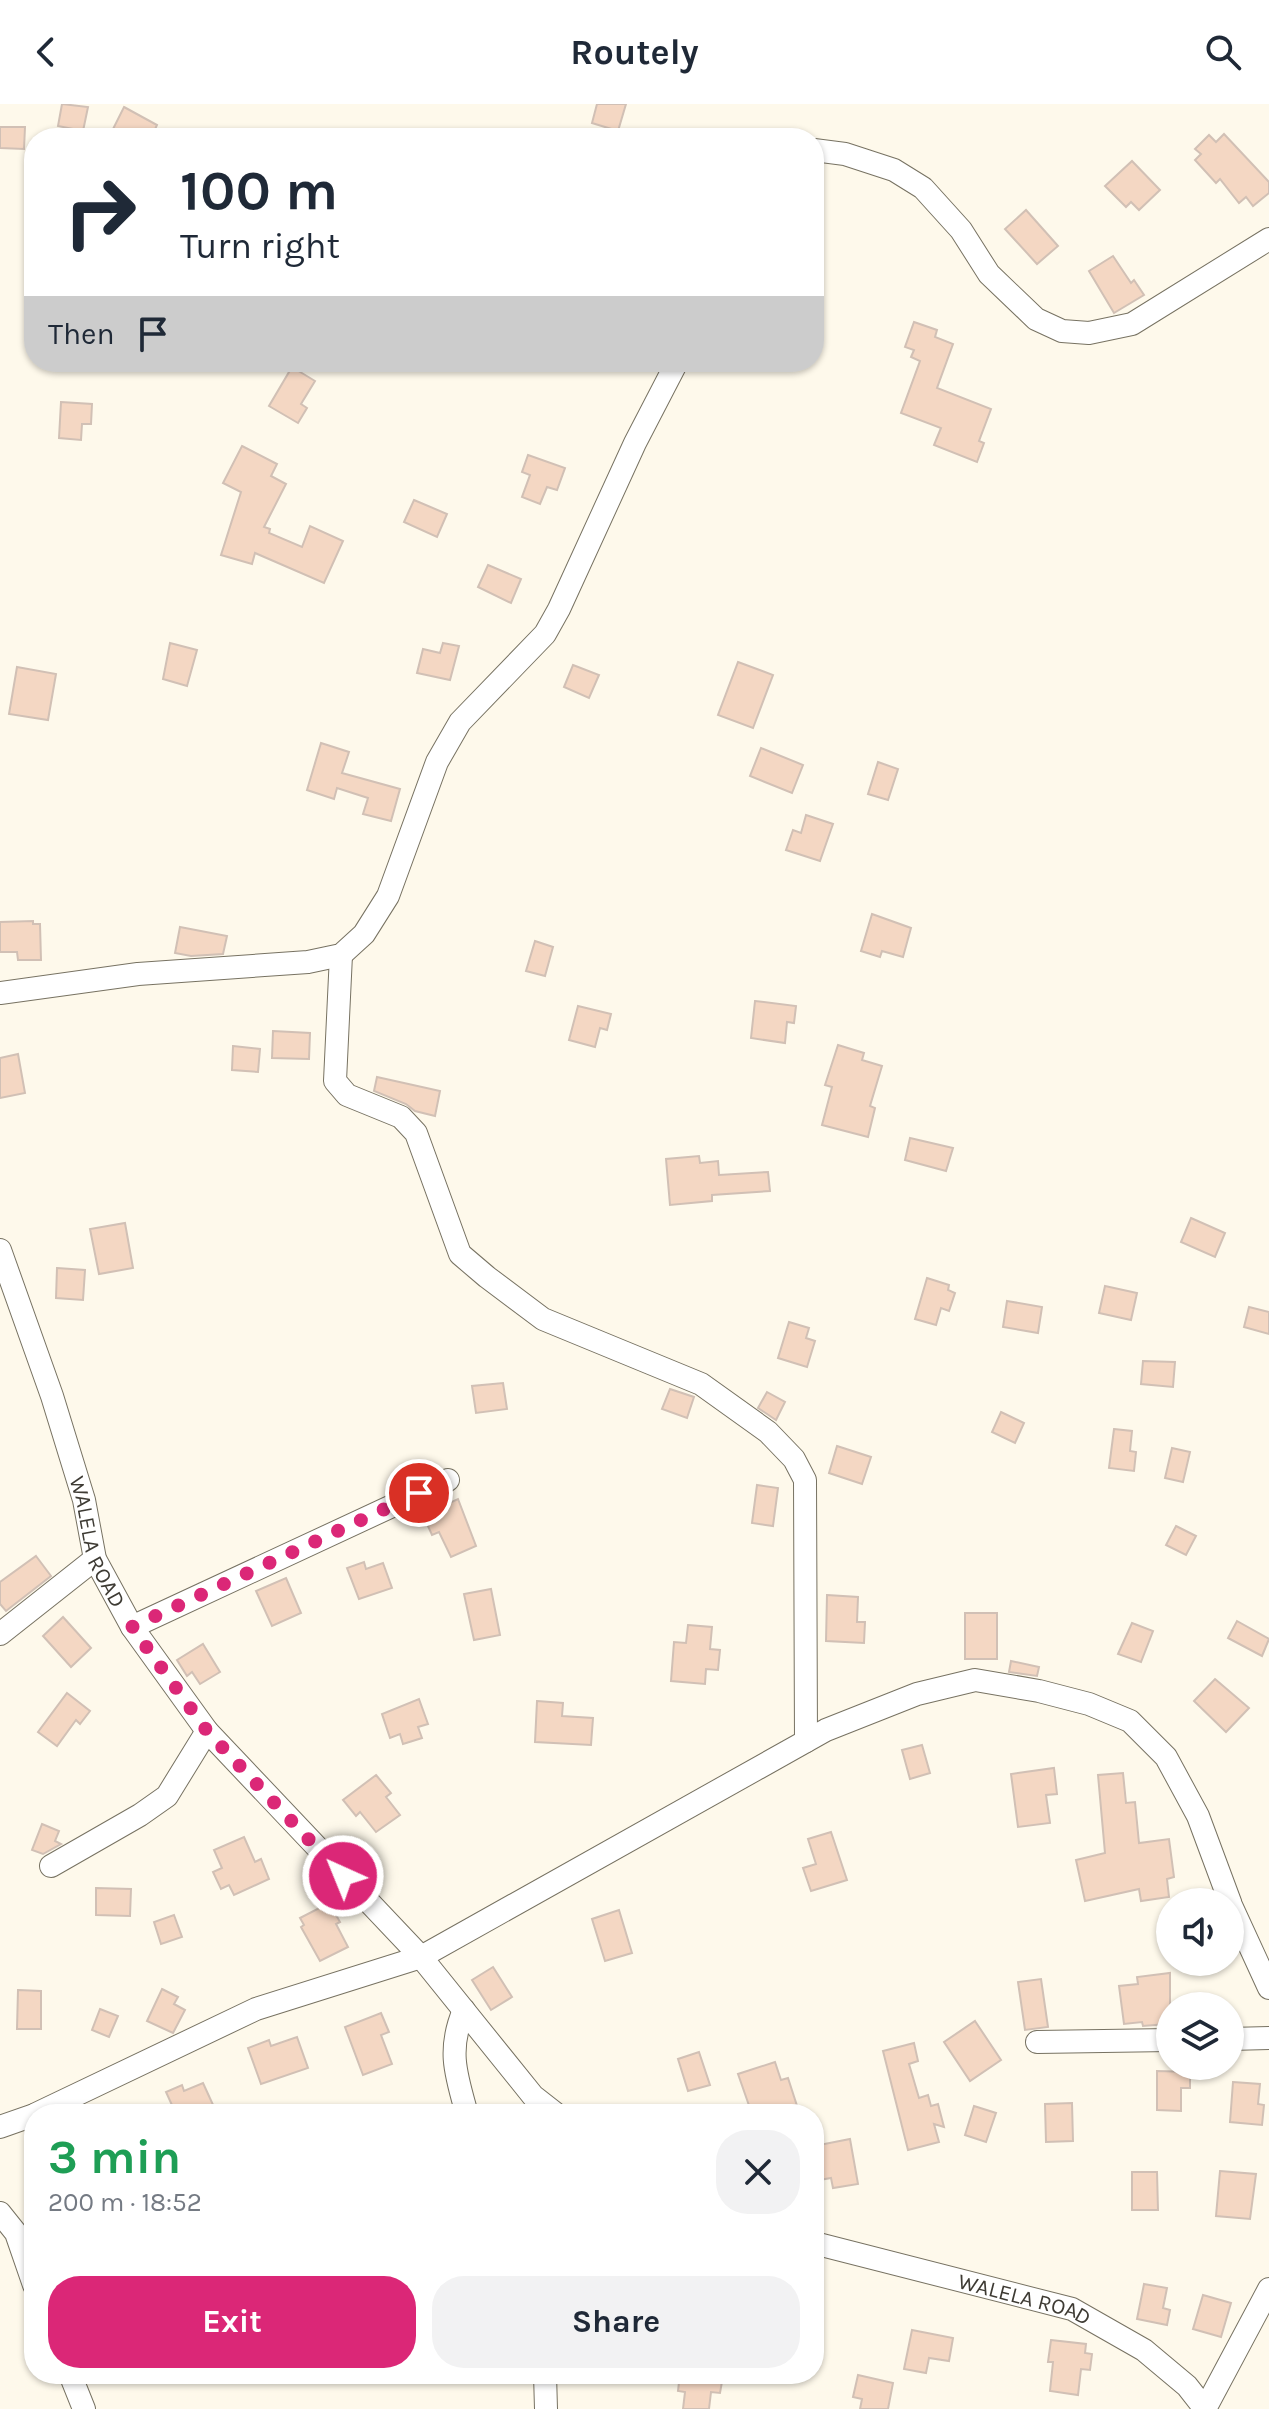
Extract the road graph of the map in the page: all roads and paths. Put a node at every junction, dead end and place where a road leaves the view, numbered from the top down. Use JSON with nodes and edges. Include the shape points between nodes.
{"nodes":[{"id":1,"x":824,"y":151,"type":"edge"},
{"id":2,"x":1269,"y":239,"type":"edge"},
{"id":3,"x":672,"y":372,"type":"edge"},
{"id":4,"x":341,"y":955,"type":"junction"},
{"id":5,"x":0,"y":993,"type":"edge"},
{"id":6,"x":0,"y":1250,"type":"edge"},
{"id":7,"x":448,"y":1480,"type":"dead end"},
{"id":8,"x":95,"y":1559,"type":"junction"},
{"id":9,"x":132,"y":1627,"type":"junction"},
{"id":10,"x":0,"y":1634,"type":"edge"},
{"id":11,"x":207,"y":1731,"type":"junction"},
{"id":12,"x":806,"y":1741,"type":"junction"},
{"id":13,"x":51,"y":1866,"type":"dead end"},
{"id":14,"x":1225,"y":1888,"type":"edge"},
{"id":15,"x":1244,"y":1933,"type":"edge"},
{"id":16,"x":421,"y":1957,"type":"junction"},
{"id":17,"x":1269,"y":1988,"type":"edge"},
{"id":18,"x":464,"y":2010,"type":"junction"},
{"id":19,"x":1269,"y":2038,"type":"edge"},
{"id":20,"x":1244,"y":2039,"type":"edge"},
{"id":21,"x":1156,"y":2040,"type":"edge"},
{"id":22,"x":1037,"y":2042,"type":"dead end"},
{"id":23,"x":58,"y":2104,"type":"edge"},
{"id":24,"x":464,"y":2104,"type":"edge"},
{"id":25,"x":543,"y":2104,"type":"edge"},
{"id":26,"x":24,"y":2119,"type":"edge"},
{"id":27,"x":0,"y":2127,"type":"edge"},
{"id":28,"x":0,"y":2213,"type":"edge"},
{"id":29,"x":824,"y":2246,"type":"edge"},
{"id":30,"x":24,"y":2256,"type":"edge"},
{"id":31,"x":1269,"y":2289,"type":"edge"},
{"id":32,"x":74,"y":2384,"type":"edge"},
{"id":33,"x":545,"y":2384,"type":"edge"},
{"id":34,"x":84,"y":2409,"type":"edge"},
{"id":35,"x":546,"y":2409,"type":"edge"},
{"id":36,"x":1205,"y":2409,"type":"edge"}],
"edges":[{"from":1,"to":2,"type":"street","via":[[894,170],[923,188],[961,230],[989,274],[1036,319],[1062,331],[1089,333],[1132,324]]},
{"from":3,"to":4,"type":"street","via":[[545,634],[460,722],[437,762],[388,896],[364,934]]},
{"from":4,"to":5,"type":"street"},
{"from":4,"to":12,"type":"street","via":[[335,1081],[347,1095],[401,1117],[416,1133],[460,1254],[543,1319],[701,1384],[768,1432],[794,1459],[805,1480]]},
{"from":6,"to":8,"type":"street","name":"WALELA ROAD","via":[[57,1411],[84,1500]]},
{"from":7,"to":9,"type":"street"},
{"from":8,"to":9,"type":"street","name":"WALELA ROAD"},
{"from":8,"to":10,"type":"street"},
{"from":9,"to":11,"type":"street","name":"WALELA ROAD"},
{"from":11,"to":13,"type":"street","via":[[167,1796]]},
{"from":11,"to":16,"type":"street","name":"WALELA ROAD"},
{"from":12,"to":14,"type":"street","via":[[917,1694],[975,1680],[1089,1704],[1130,1721],[1166,1757],[1198,1816]]},
{"from":12,"to":16,"type":"street"},
{"from":15,"to":17,"type":"street"},
{"from":16,"to":18,"type":"street","name":"WALELA ROAD"},
{"from":16,"to":23,"type":"street","via":[[256,2009]]},
{"from":18,"to":24,"type":"street","via":[[453,2066]]},
{"from":18,"to":25,"type":"street","name":"WALELA ROAD"},
{"from":19,"to":20,"type":"street"},
{"from":21,"to":22,"type":"street"},
{"from":26,"to":27,"type":"street"},
{"from":28,"to":30,"type":"street","via":[[16,2233]]},
{"from":29,"to":36,"type":"street","name":"WALELA ROAD","via":[[1072,2309],[1144,2350],[1187,2386]]},
{"from":31,"to":36,"type":"street"},
{"from":32,"to":34,"type":"street"},
{"from":33,"to":35,"type":"street"}]}
